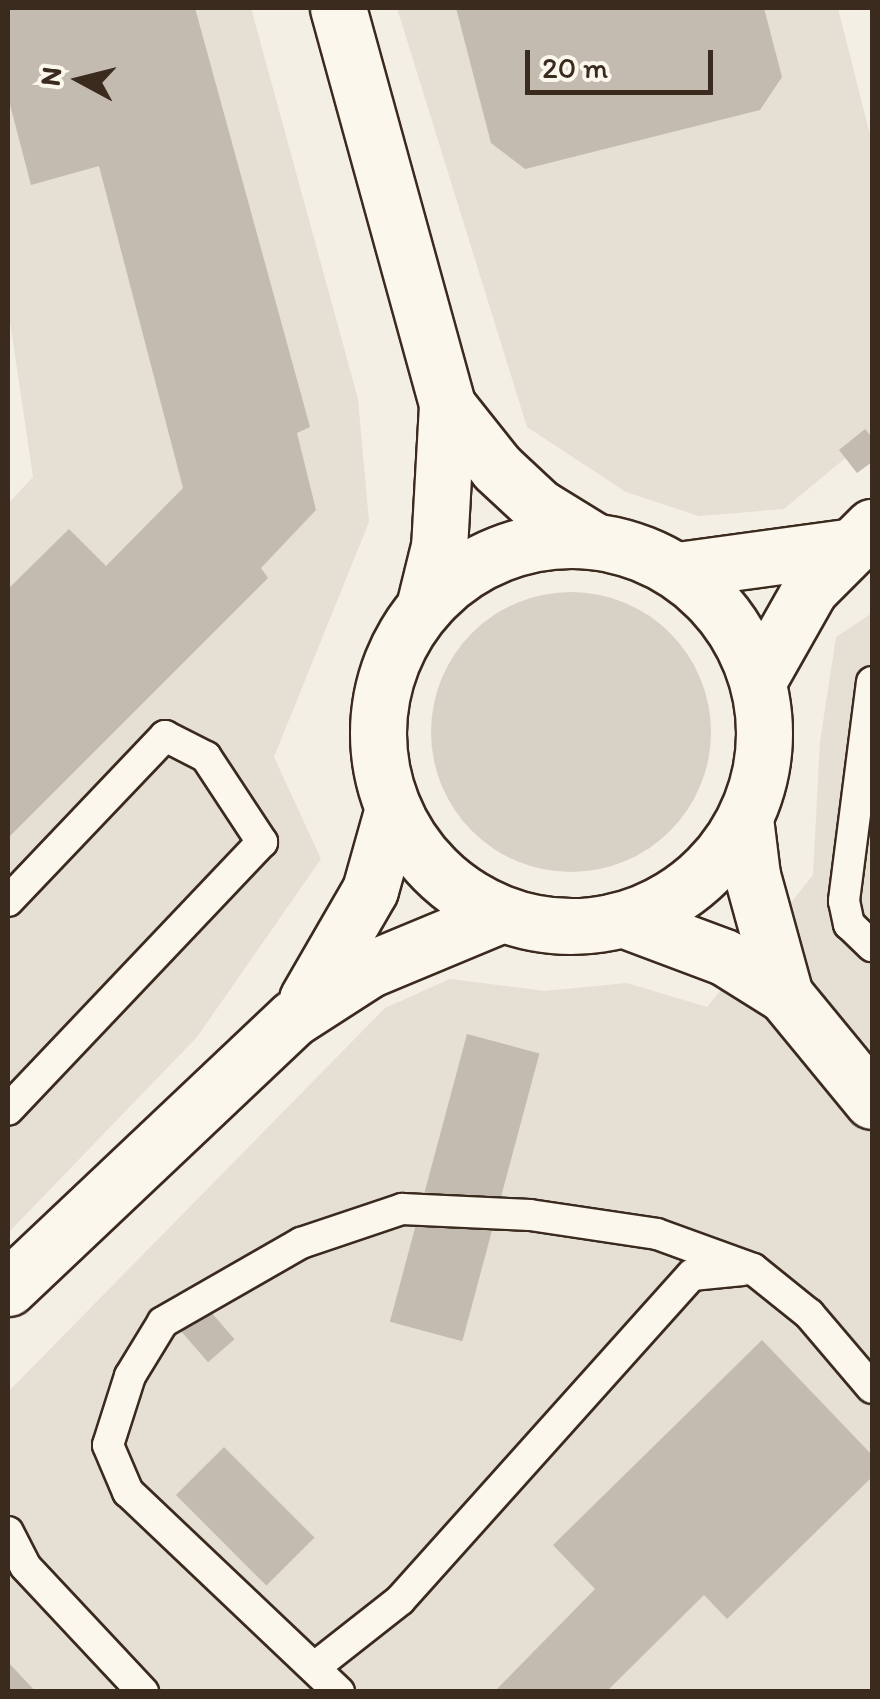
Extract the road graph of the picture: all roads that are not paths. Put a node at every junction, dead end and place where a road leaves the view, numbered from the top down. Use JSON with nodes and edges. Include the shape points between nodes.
{"nodes":[{"id":1,"x":338,"y":8,"type":"edge"},
{"id":2,"x":447,"y":406,"type":"junction"},
{"id":3,"x":859,"y":537,"type":"edge"},
{"id":4,"x":591,"y":539,"type":"junction"},
{"id":5,"x":678,"y":570,"type":"junction"},
{"id":6,"x":424,"y":608,"type":"junction"},
{"id":7,"x":758,"y":681,"type":"junction"},
{"id":8,"x":872,"y":682,"type":"edge"},
{"id":9,"x":393,"y":808,"type":"junction"},
{"id":10,"x":744,"y":818,"type":"junction"},
{"id":11,"x":8,"y":901,"type":"edge"},
{"id":12,"x":502,"y":914,"type":"junction"},
{"id":13,"x":625,"y":920,"type":"junction"},
{"id":14,"x":872,"y":946,"type":"edge"},
{"id":15,"x":785,"y":995,"type":"junction"},
{"id":16,"x":294,"y":1018,"type":"junction"},
{"id":17,"x":872,"y":1100,"type":"edge"},
{"id":18,"x":8,"y":1110,"type":"edge"},
{"id":19,"x":753,"y":1269,"type":"junction"},
{"id":20,"x":8,"y":1288,"type":"edge"},
{"id":21,"x":872,"y":1388,"type":"edge"},
{"id":22,"x":8,"y":1532,"type":"edge"},
{"id":23,"x":16,"y":1562,"type":"edge"},
{"id":24,"x":315,"y":1667,"type":"junction"},
{"id":25,"x":143,"y":1692,"type":"edge"},
{"id":26,"x":339,"y":1692,"type":"edge"}],
"edges":[{"from":1,"to":2,"type":"main road"},
{"from":2,"to":4,"type":"main road","via":[[539,507]]},
{"from":2,"to":6,"type":"main road","via":[[439,546]]},
{"from":3,"to":5,"type":"main road"},
{"from":3,"to":7,"type":"main road","via":[[790,620]]},
{"from":4,"to":5,"type":"main road"},
{"from":4,"to":6,"type":"main road","via":[[528,544],[485,561]]},
{"from":5,"to":7,"type":"main road","via":[[714,600]]},
{"from":6,"to":9,"type":"main road","via":[[395,652],[380,704],[380,757]]},
{"from":7,"to":10,"type":"main road","via":[[764,751]]},
{"from":8,"to":14,"type":"lane","via":[[844,901],[849,924]]},
{"from":9,"to":12,"type":"main road","via":[[456,890]]},
{"from":9,"to":16,"type":"main road","via":[[370,890],[345,943]]},
{"from":10,"to":13,"type":"main road","via":[[674,898]]},
{"from":10,"to":15,"type":"main road","via":[[752,875]]},
{"from":11,"to":18,"type":"lane","via":[[165,736],[206,756],[262,842]]},
{"from":12,"to":13,"type":"main road","via":[[584,927]]},
{"from":12,"to":16,"type":"main road","via":[[370,969]]},
{"from":13,"to":15,"type":"main road","via":[[724,957]]},
{"from":15,"to":17,"type":"main road"},
{"from":16,"to":20,"type":"main road"},
{"from":19,"to":21,"type":"lane","via":[[809,1314]]},
{"from":19,"to":24,"type":"lane","via":[[692,1275],[400,1600]]},
{"from":19,"to":24,"type":"lane","via":[[657,1234],[530,1215],[402,1209],[301,1243],[163,1322],[130,1376],[108,1444],[128,1492]]},
{"from":22,"to":23,"type":"lane"},
{"from":23,"to":25,"type":"lane"},
{"from":24,"to":26,"type":"lane"}]}
